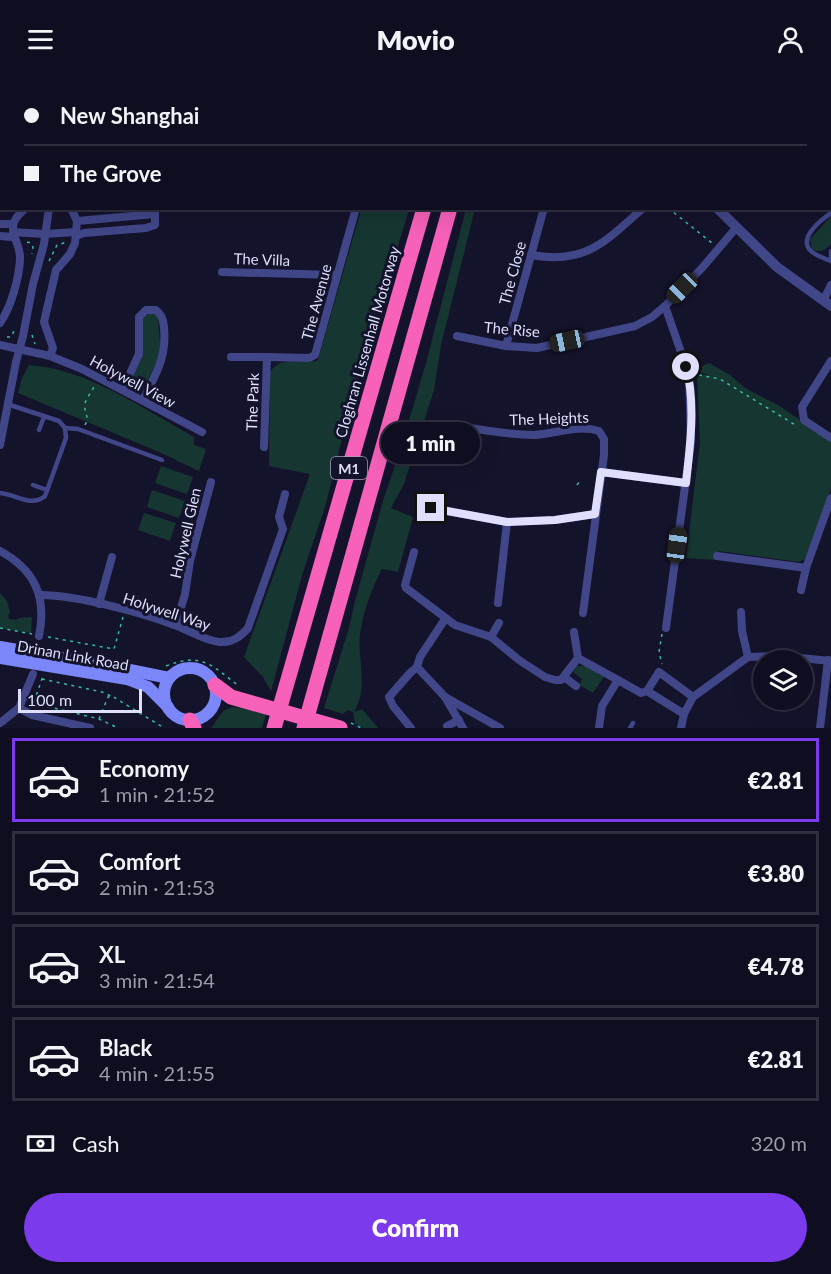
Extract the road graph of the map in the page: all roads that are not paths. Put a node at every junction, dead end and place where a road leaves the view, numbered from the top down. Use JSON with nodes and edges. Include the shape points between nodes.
{"nodes":[{"id":1,"x":24,"y":210,"type":"edge"},
{"id":2,"x":49,"y":210,"type":"edge"},
{"id":3,"x":71,"y":210,"type":"edge"},
{"id":4,"x":355,"y":210,"type":"edge"},
{"id":5,"x":423,"y":210,"type":"edge"},
{"id":6,"x":449,"y":210,"type":"edge"},
{"id":7,"x":543,"y":210,"type":"edge"},
{"id":8,"x":641,"y":210,"type":"edge"},
{"id":9,"x":719,"y":210,"type":"edge"},
{"id":10,"x":831,"y":213,"type":"edge"},
{"id":11,"x":77,"y":221,"type":"junction"},
{"id":12,"x":0,"y":224,"type":"edge"},
{"id":13,"x":736,"y":228,"type":"junction"},
{"id":14,"x":13,"y":231,"type":"junction"},
{"id":15,"x":44,"y":234,"type":"junction"},
{"id":16,"x":76,"y":234,"type":"junction"},
{"id":17,"x":0,"y":236,"type":"edge"},
{"id":18,"x":831,"y":251,"type":"edge"},
{"id":19,"x":531,"y":255,"type":"junction"},
{"id":20,"x":831,"y":261,"type":"edge"},
{"id":21,"x":222,"y":272,"type":"dead end"},
{"id":22,"x":337,"y":275,"type":"junction"},
{"id":23,"x":831,"y":285,"type":"edge"},
{"id":24,"x":827,"y":304,"type":"edge"},
{"id":25,"x":664,"y":306,"type":"junction"},
{"id":26,"x":0,"y":323,"type":"edge"},
{"id":27,"x":457,"y":336,"type":"dead end"},
{"id":28,"x":0,"y":345,"type":"edge"},
{"id":29,"x":507,"y":346,"type":"junction"},
{"id":30,"x":19,"y":350,"type":"junction"},
{"id":31,"x":50,"y":356,"type":"junction"},
{"id":32,"x":231,"y":357,"type":"dead end"},
{"id":33,"x":267,"y":357,"type":"junction"},
{"id":34,"x":831,"y":361,"type":"edge"},
{"id":35,"x":123,"y":389,"type":"junction"},
{"id":36,"x":143,"y":400,"type":"junction"},
{"id":37,"x":7,"y":404,"type":"junction"},
{"id":38,"x":44,"y":417,"type":"junction"},
{"id":39,"x":2,"y":426,"type":"edge"},
{"id":40,"x":458,"y":426,"type":"dead end"},
{"id":41,"x":65,"y":428,"type":"junction"},
{"id":42,"x":39,"y":430,"type":"dead end"},
{"id":43,"x":202,"y":432,"type":"dead end"},
{"id":44,"x":831,"y":438,"type":"edge"},
{"id":45,"x":0,"y":446,"type":"edge"},
{"id":46,"x":264,"y":447,"type":"dead end"},
{"id":47,"x":162,"y":460,"type":"dead end"},
{"id":48,"x":601,"y":472,"type":"junction"},
{"id":49,"x":211,"y":482,"type":"dead end"},
{"id":50,"x":686,"y":483,"type":"junction"},
{"id":51,"x":33,"y":485,"type":"dead end"},
{"id":52,"x":47,"y":490,"type":"junction"},
{"id":53,"x":0,"y":493,"type":"edge"},
{"id":54,"x":285,"y":494,"type":"dead end"},
{"id":55,"x":831,"y":498,"type":"edge"},
{"id":56,"x":431,"y":508,"type":"dead end"},
{"id":57,"x":595,"y":514,"type":"junction"},
{"id":58,"x":507,"y":522,"type":"junction"},
{"id":59,"x":0,"y":551,"type":"edge"},
{"id":60,"x":414,"y":552,"type":"dead end"},
{"id":61,"x":112,"y":556,"type":"dead end"},
{"id":62,"x":717,"y":556,"type":"dead end"},
{"id":63,"x":806,"y":568,"type":"junction"},
{"id":64,"x":801,"y":590,"type":"dead end"},
{"id":65,"x":41,"y":595,"type":"junction"},
{"id":66,"x":498,"y":603,"type":"dead end"},
{"id":67,"x":99,"y":604,"type":"junction"},
{"id":68,"x":741,"y":612,"type":"dead end"},
{"id":69,"x":583,"y":613,"type":"dead end"},
{"id":70,"x":445,"y":619,"type":"junction"},
{"id":71,"x":499,"y":623,"type":"dead end"},
{"id":72,"x":176,"y":626,"type":"junction"},
{"id":73,"x":666,"y":628,"type":"road end"},
{"id":74,"x":574,"y":632,"type":"dead end"},
{"id":75,"x":39,"y":636,"type":"road end"},
{"id":76,"x":490,"y":637,"type":"junction"},
{"id":77,"x":0,"y":647,"type":"edge"},
{"id":78,"x":748,"y":657,"type":"junction"},
{"id":79,"x":0,"y":658,"type":"edge"},
{"id":80,"x":578,"y":658,"type":"junction"},
{"id":81,"x":829,"y":661,"type":"edge"},
{"id":82,"x":420,"y":670,"type":"junction"},
{"id":83,"x":167,"y":672,"type":"junction"},
{"id":84,"x":33,"y":674,"type":"road end"},
{"id":85,"x":564,"y":677,"type":"junction"},
{"id":86,"x":618,"y":680,"type":"junction"},
{"id":87,"x":215,"y":685,"type":"junction"},
{"id":88,"x":576,"y":686,"type":"dead end"},
{"id":89,"x":647,"y":691,"type":"junction"},
{"id":90,"x":693,"y":696,"type":"junction"},
{"id":91,"x":445,"y":697,"type":"junction"},
{"id":92,"x":168,"y":707,"type":"junction"},
{"id":93,"x":19,"y":708,"type":"junction"},
{"id":94,"x":684,"y":714,"type":"junction"},
{"id":95,"x":0,"y":723,"type":"edge"},
{"id":96,"x":192,"y":724,"type":"edge"},
{"id":97,"x":461,"y":724,"type":"edge"},
{"id":98,"x":61,"y":725,"type":"edge"},
{"id":99,"x":342,"y":726,"type":"edge"},
{"id":100,"x":447,"y":726,"type":"dead end"},
{"id":101,"x":90,"y":728,"type":"edge"},
{"id":102,"x":274,"y":728,"type":"edge"},
{"id":103,"x":304,"y":728,"type":"edge"},
{"id":104,"x":411,"y":728,"type":"edge"},
{"id":105,"x":500,"y":728,"type":"edge"},
{"id":106,"x":599,"y":728,"type":"edge"},
{"id":107,"x":681,"y":728,"type":"edge"},
{"id":108,"x":820,"y":728,"type":"edge"}],
"edges":[{"from":1,"to":14,"type":"street"},
{"from":2,"to":15,"type":"street"},
{"from":3,"to":11,"type":"street"},
{"from":4,"to":22,"type":"street","name":"The Avenue"},
{"from":5,"to":102,"type":"highway","name":"Cloghran Lissenhall Motorway","number":"M1"},
{"from":6,"to":103,"type":"highway","number":"M1"},
{"from":7,"to":19,"type":"street","name":"The Close"},
{"from":8,"to":19,"type":"street","via":[[588,251],[553,259]]},
{"from":9,"to":13,"type":"street"},
{"from":10,"to":20,"type":"lane","via":[[807,241],[808,249]]},
{"from":11,"to":16,"type":"street"},
{"from":11,"to":16,"type":"street","via":[[155,214],[155,225],[146,228]]},
{"from":12,"to":14,"type":"street"},
{"from":13,"to":24,"type":"street","via":[[787,275]]},
{"from":13,"to":25,"type":"street","name":"The Rise"},
{"from":14,"to":15,"type":"street"},
{"from":14,"to":17,"type":"street"},
{"from":14,"to":26,"type":"street","via":[[20,260],[10,308]]},
{"from":15,"to":16,"type":"street"},
{"from":15,"to":30,"type":"street"},
{"from":16,"to":31,"type":"street","via":[[70,254],[56,270],[44,322],[53,348]]},
{"from":18,"to":20,"type":"lane"},
{"from":19,"to":29,"type":"street","name":"The Close"},
{"from":21,"to":22,"type":"street","name":"The Villa"},
{"from":22,"to":33,"type":"street","name":"The Avenue","via":[[314,356]]},
{"from":23,"to":24,"type":"street"},
{"from":25,"to":29,"type":"street","name":"The Rise","via":[[635,326],[537,348]]},
{"from":25,"to":50,"type":"street","via":[[689,375],[691,442]]},
{"from":27,"to":29,"type":"street","name":"The Rise"},
{"from":28,"to":30,"type":"street","name":"Holywell View"},
{"from":30,"to":31,"type":"street","name":"Holywell View"},
{"from":30,"to":37,"type":"street"},
{"from":31,"to":35,"type":"street","name":"Holywell View"},
{"from":32,"to":33,"type":"street","name":"The Park"},
{"from":33,"to":46,"type":"street","name":"The Park"},
{"from":34,"to":44,"type":"street","via":[[802,407],[805,421]]},
{"from":35,"to":36,"type":"street","name":"Holywell View"},
{"from":35,"to":36,"type":"street","via":[[139,354],[139,317],[146,310],[156,310],[163,318],[165,347]]},
{"from":36,"to":43,"type":"street","name":"Holywell View"},
{"from":37,"to":38,"type":"lane"},
{"from":37,"to":39,"type":"street"},
{"from":38,"to":41,"type":"lane","via":[[59,421]]},
{"from":38,"to":42,"type":"lane"},
{"from":39,"to":45,"type":"street"},
{"from":40,"to":48,"type":"street","name":"The Heights","via":[[535,435],[591,428],[604,439]]},
{"from":41,"to":47,"type":"lane","via":[[75,428]]},
{"from":41,"to":52,"type":"lane","via":[[66,438]]},
{"from":48,"to":50,"type":"street"},
{"from":48,"to":57,"type":"street","name":"The Heights"},
{"from":49,"to":72,"type":"street","name":"Holywell Glen"},
{"from":50,"to":73,"type":"street"},
{"from":51,"to":52,"type":"lane"},
{"from":52,"to":53,"type":"lane","via":[[36,502]]},
{"from":54,"to":72,"type":"street","name":"Holywell Way","via":[[279,517],[282,534],[248,628],[231,641],[220,642]]},
{"from":55,"to":63,"type":"street"},
{"from":56,"to":58,"type":"street"},
{"from":57,"to":58,"type":"street"},
{"from":57,"to":69,"type":"street","name":"The Heights"},
{"from":58,"to":66,"type":"street"},
{"from":59,"to":65,"type":"street","via":[[28,574]]},
{"from":60,"to":70,"type":"street","via":[[406,588]]},
{"from":61,"to":67,"type":"street"},
{"from":62,"to":63,"type":"street"},
{"from":63,"to":64,"type":"street"},
{"from":65,"to":67,"type":"street","name":"Holywell Way"},
{"from":65,"to":75,"type":"street"},
{"from":67,"to":72,"type":"street","name":"Holywell Way"},
{"from":68,"to":78,"type":"street"},
{"from":70,"to":76,"type":"street"},
{"from":70,"to":82,"type":"street","via":[[420,657]]},
{"from":71,"to":76,"type":"street"},
{"from":74,"to":80,"type":"street"},
{"from":76,"to":85,"type":"street","via":[[545,676],[555,680]]},
{"from":77,"to":83,"type":"main road","name":"Drinan Link Road"},
{"from":78,"to":81,"type":"street"},
{"from":78,"to":90,"type":"street"},
{"from":79,"to":92,"type":"main road","name":"Drinan Link Road","via":[[127,679],[148,687]]},
{"from":80,"to":85,"type":"street"},
{"from":80,"to":86,"type":"street"},
{"from":81,"to":108,"type":"street"},
{"from":82,"to":91,"type":"street"},
{"from":82,"to":104,"type":"street","via":[[410,672],[389,698]]},
{"from":83,"to":87,"type":"main road","via":[[198,669]]},
{"from":83,"to":92,"type":"main road","via":[[164,692]]},
{"from":84,"to":93,"type":"street"},
{"from":85,"to":88,"type":"street"},
{"from":86,"to":89,"type":"street","via":[[641,693]]},
{"from":86,"to":106,"type":"street","via":[[602,706]]},
{"from":87,"to":96,"type":"main road","via":[[212,709]]},
{"from":87,"to":99,"type":"highway","via":[[256,705]]},
{"from":89,"to":90,"type":"street","via":[[659,672]]},
{"from":89,"to":94,"type":"street"},
{"from":90,"to":94,"type":"street"},
{"from":91,"to":97,"type":"street"},
{"from":91,"to":105,"type":"street"},
{"from":92,"to":96,"type":"main road"},
{"from":93,"to":95,"type":"street"},
{"from":93,"to":98,"type":"street"},
{"from":94,"to":107,"type":"street"},
{"from":97,"to":100,"type":"street"},
{"from":98,"to":101,"type":"street"}]}
